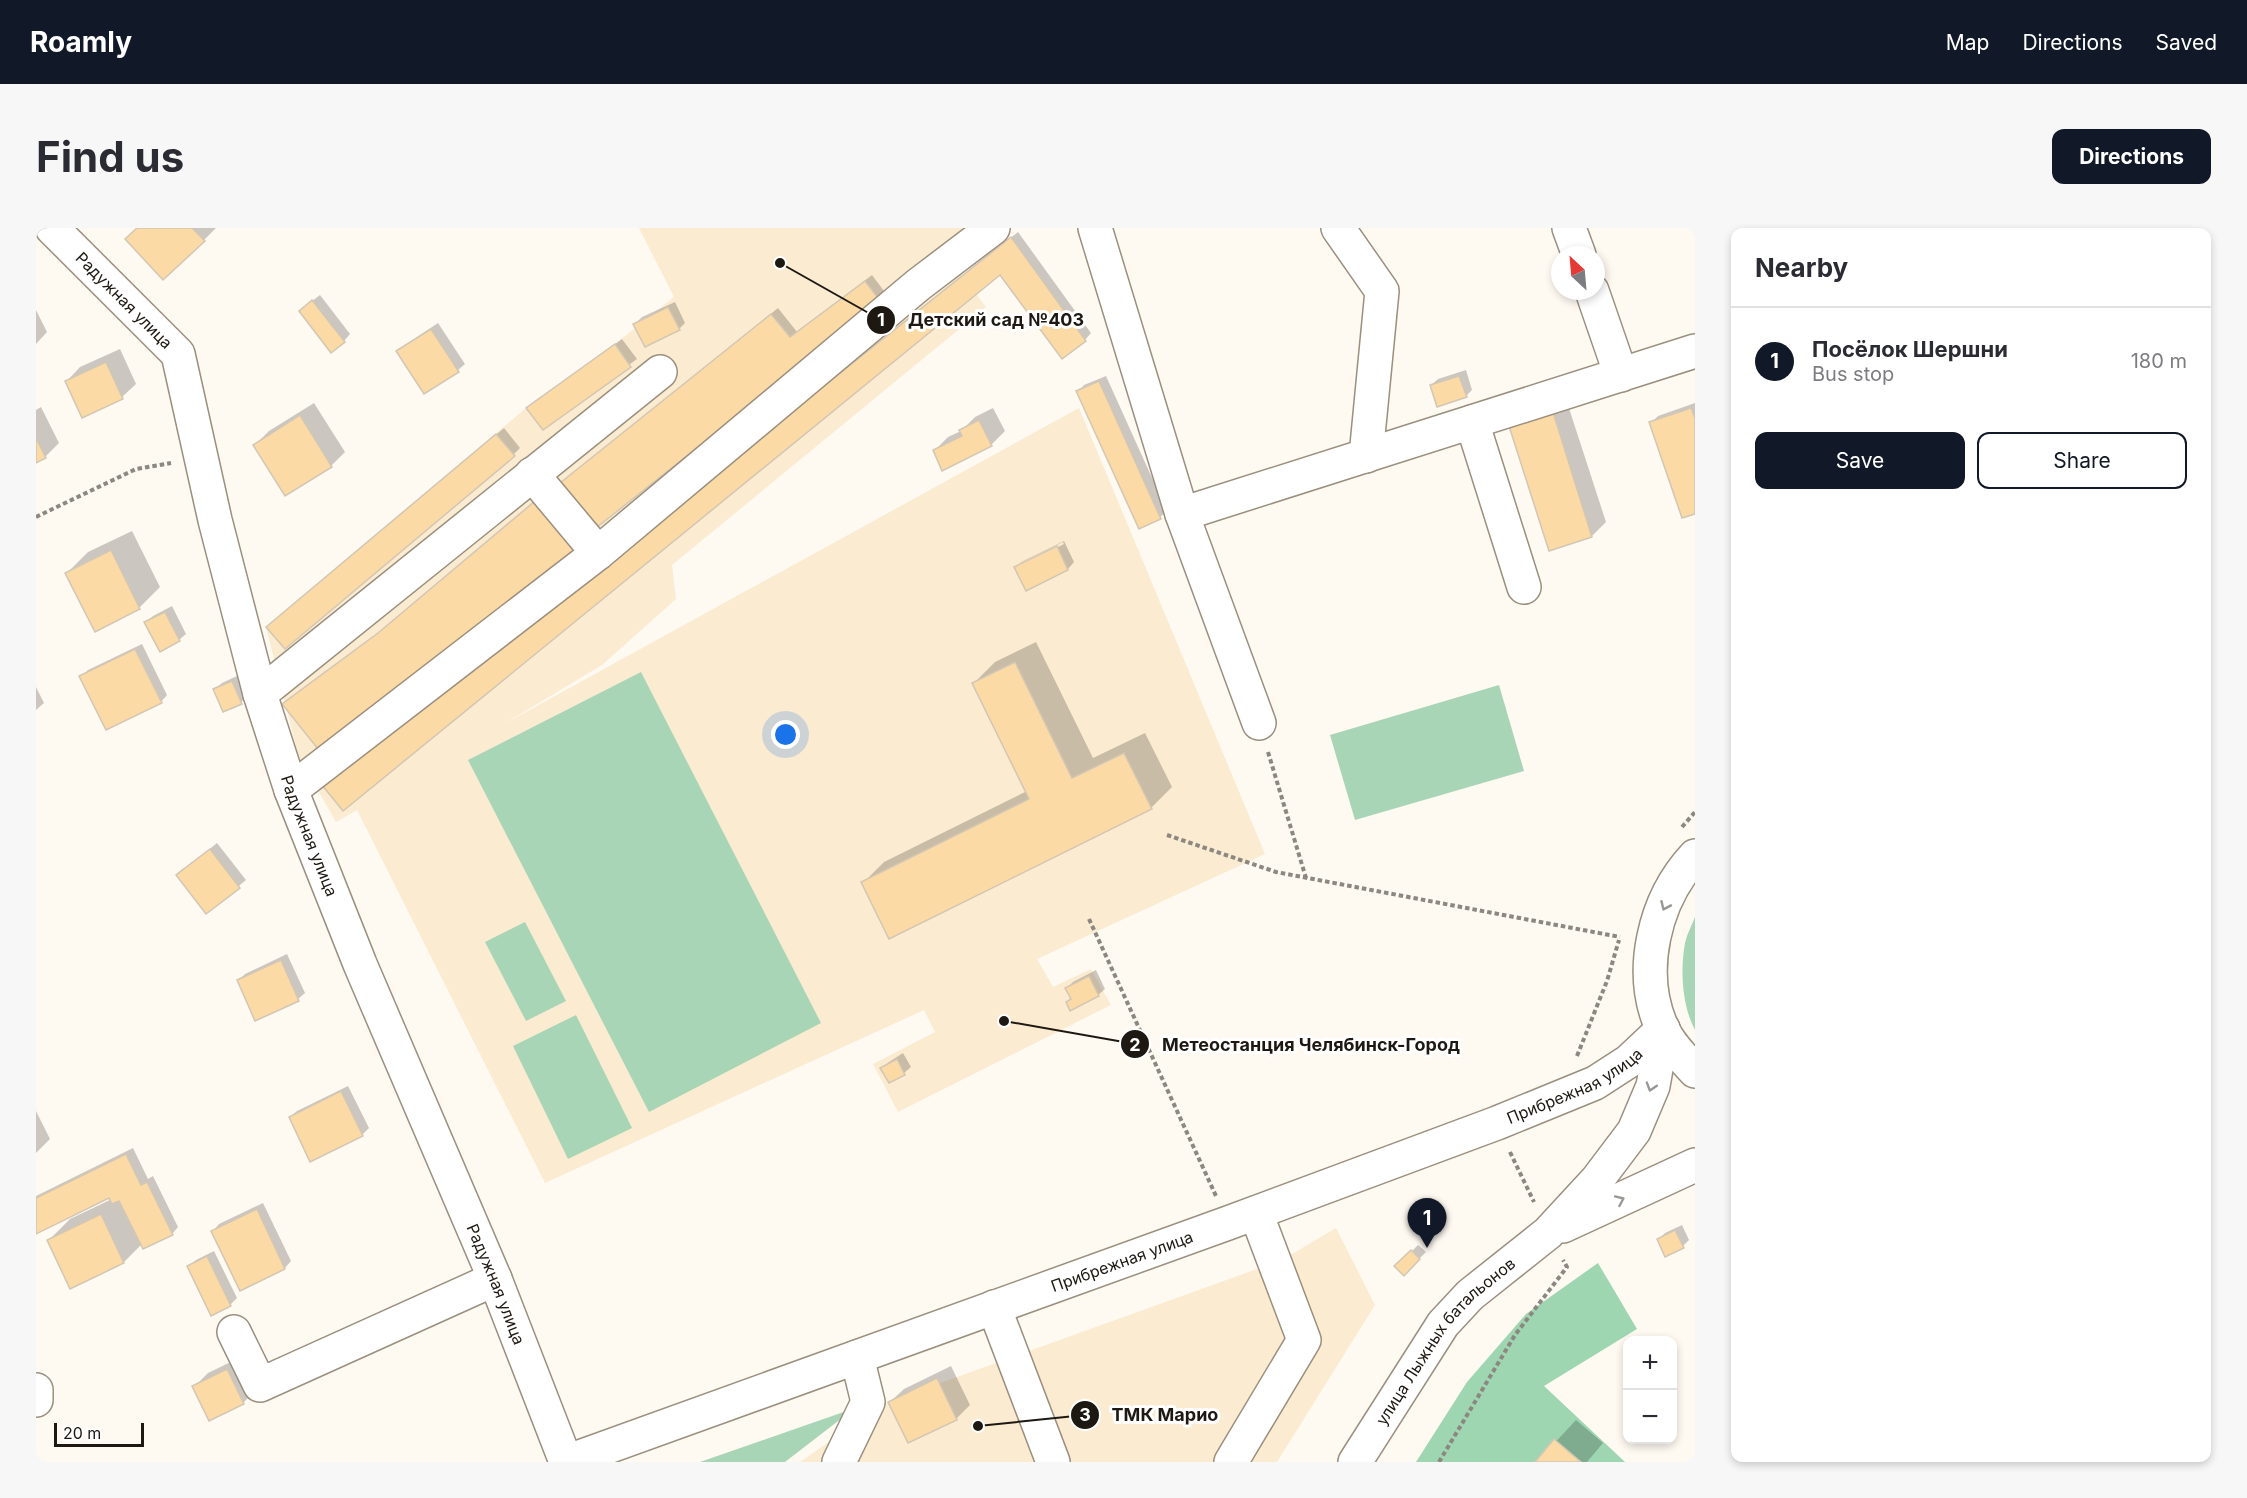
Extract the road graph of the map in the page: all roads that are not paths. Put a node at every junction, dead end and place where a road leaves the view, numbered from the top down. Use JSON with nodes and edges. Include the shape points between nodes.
{"nodes":[{"id":1,"x":52,"y":228,"type":"edge"},
{"id":2,"x":993,"y":228,"type":"edge"},
{"id":3,"x":1338,"y":228,"type":"edge"},
{"id":4,"x":1569,"y":228,"type":"edge"},
{"id":5,"x":1091,"y":229,"type":"edge"},
{"id":6,"x":1576,"y":246,"type":"edge"},
{"id":7,"x":1595,"y":300,"type":"edge"},
{"id":8,"x":1695,"y":351,"type":"edge"},
{"id":9,"x":660,"y":372,"type":"dead end"},
{"id":10,"x":1621,"y":375,"type":"junction"},
{"id":11,"x":1472,"y":422,"type":"junction"},
{"id":12,"x":1366,"y":456,"type":"junction"},
{"id":13,"x":532,"y":474,"type":"junction"},
{"id":14,"x":1182,"y":514,"type":"junction"},
{"id":15,"x":598,"y":553,"type":"junction"},
{"id":16,"x":1524,"y":587,"type":"dead end"},
{"id":17,"x":260,"y":694,"type":"junction"},
{"id":18,"x":1259,"y":723,"type":"road end"},
{"id":19,"x":291,"y":790,"type":"junction"},
{"id":20,"x":1695,"y":856,"type":"edge"},
{"id":21,"x":1663,"y":1029,"type":"junction"},
{"id":22,"x":1695,"y":1071,"type":"edge"},
{"id":23,"x":1695,"y":1165,"type":"edge"},
{"id":24,"x":1242,"y":1218,"type":"junction"},
{"id":25,"x":1548,"y":1233,"type":"junction"},
{"id":26,"x":495,"y":1279,"type":"junction"},
{"id":27,"x":994,"y":1308,"type":"junction"},
{"id":28,"x":234,"y":1332,"type":"dead end"},
{"id":29,"x":857,"y":1357,"type":"junction"},
{"id":30,"x":36,"y":1390,"type":"edge"},
{"id":31,"x":36,"y":1400,"type":"edge"},
{"id":32,"x":566,"y":1462,"type":"edge"},
{"id":33,"x":839,"y":1462,"type":"edge"},
{"id":34,"x":1053,"y":1462,"type":"edge"},
{"id":35,"x":1232,"y":1462,"type":"edge"},
{"id":36,"x":1355,"y":1462,"type":"edge"}],
"edges":[{"from":1,"to":17,"type":"street","name":"Радужная улица","via":[[178,354]]},
{"from":2,"to":15,"type":"street","via":[[918,285]]},
{"from":3,"to":12,"type":"street","via":[[1382,291]]},
{"from":4,"to":6,"type":"street"},
{"from":5,"to":14,"type":"street"},
{"from":7,"to":10,"type":"street"},
{"from":8,"to":10,"type":"street"},
{"from":9,"to":13,"type":"street"},
{"from":10,"to":11,"type":"street"},
{"from":11,"to":12,"type":"street"},
{"from":11,"to":16,"type":"street"},
{"from":12,"to":14,"type":"street"},
{"from":13,"to":15,"type":"street"},
{"from":13,"to":17,"type":"street"},
{"from":14,"to":18,"type":"street"},
{"from":15,"to":19,"type":"street"},
{"from":17,"to":19,"type":"street","name":"Радужная улица"},
{"from":19,"to":26,"type":"street","name":"Радужная улица","via":[[360,964]]},
{"from":20,"to":21,"type":"street","one_way":true,"via":[[1666,902],[1652,944],[1652,990]]},
{"from":21,"to":22,"type":"street"},
{"from":21,"to":24,"type":"street","name":"Прибрежная улица","via":[[1629,1061],[1595,1083]]},
{"from":21,"to":25,"type":"street","one_way":true,"via":[[1653,1086],[1634,1131],[1597,1180]]},
{"from":25,"to":23,"type":"street","one_way":true},
{"from":24,"to":27,"type":"street","name":"Прибрежная улица"},
{"from":24,"to":35,"type":"street","via":[[1304,1340]]},
{"from":25,"to":36,"type":"street","name":"улица Лыжных батальонов","via":[[1470,1295],[1443,1324]]},
{"from":26,"to":28,"type":"street","via":[[260,1385]]},
{"from":26,"to":32,"type":"street","name":"Радужная улица"},
{"from":27,"to":29,"type":"street","name":"Прибрежная улица"},
{"from":27,"to":34,"type":"street"},
{"from":29,"to":32,"type":"street","name":"Прибрежная улица"},
{"from":29,"to":33,"type":"street","via":[[868,1402]]},
{"from":30,"to":31,"type":"street"}]}
